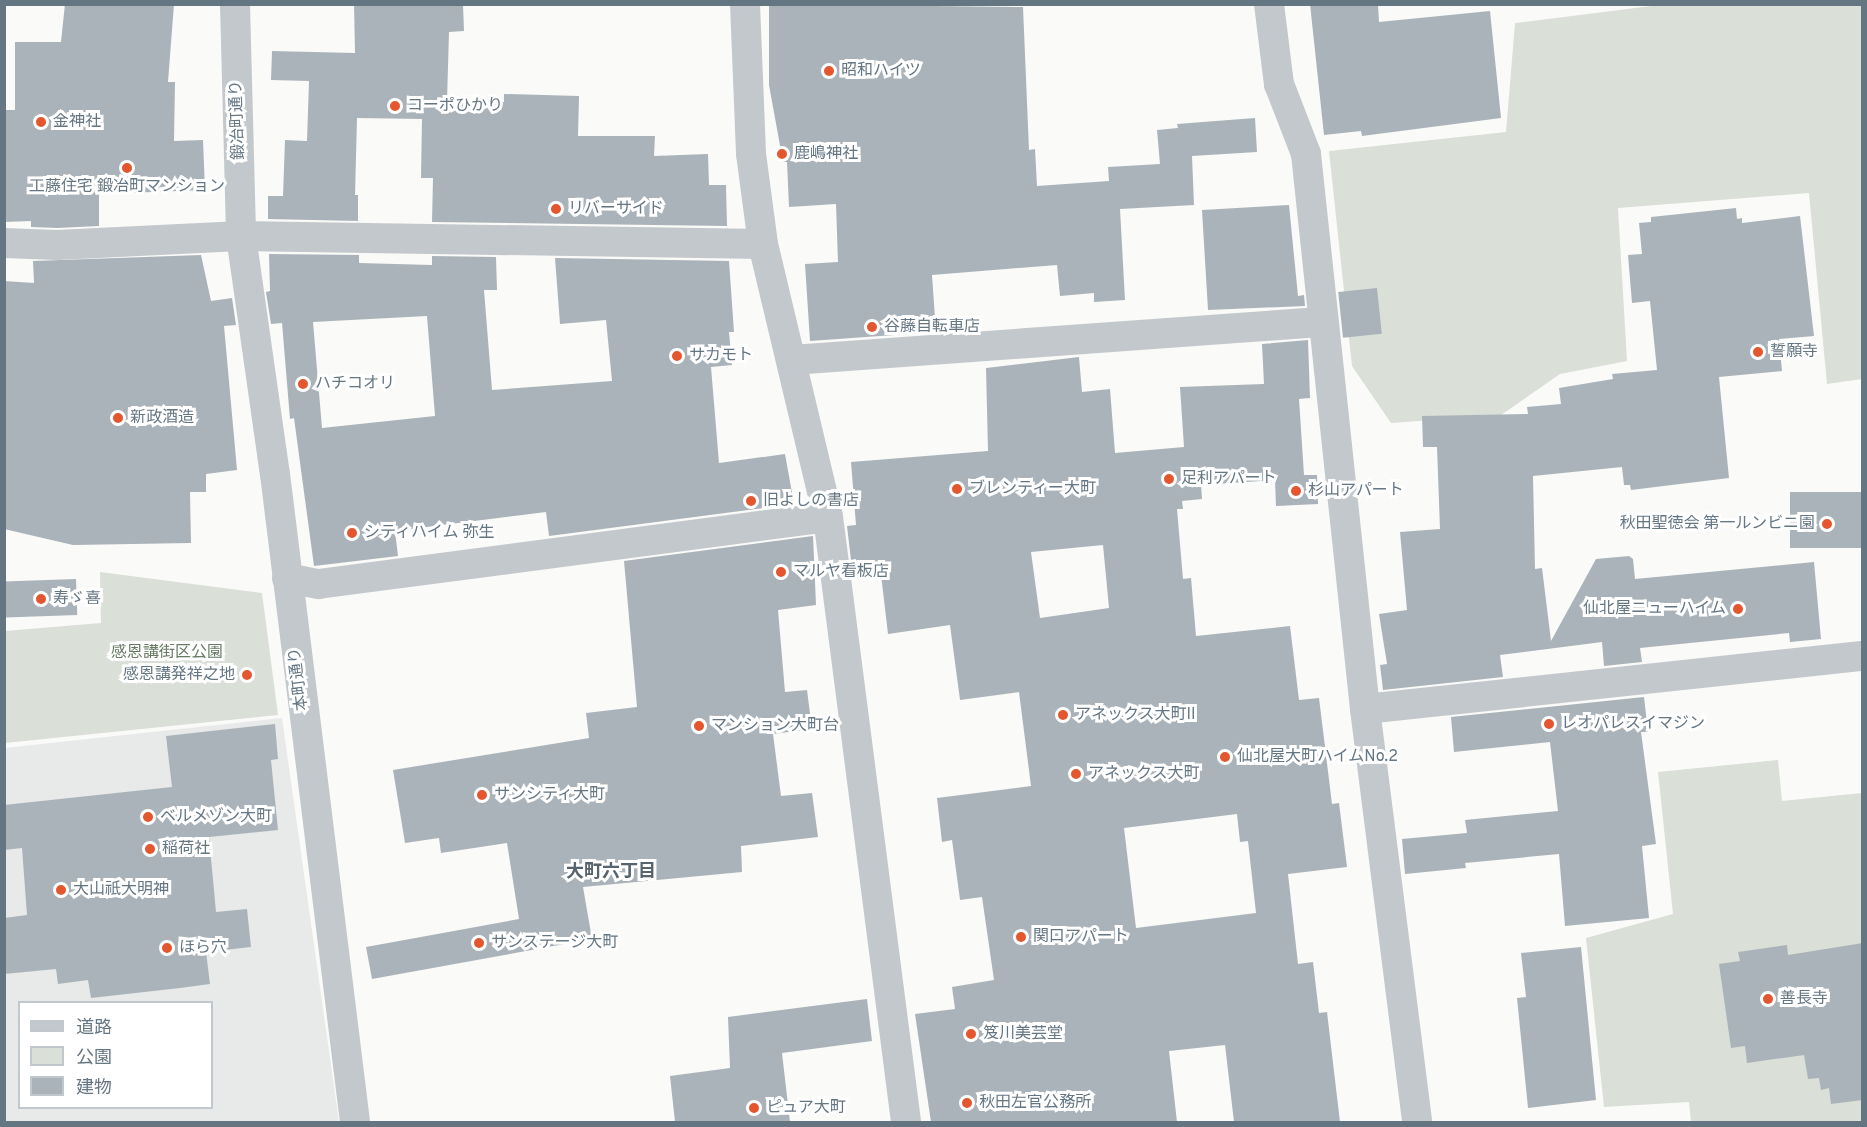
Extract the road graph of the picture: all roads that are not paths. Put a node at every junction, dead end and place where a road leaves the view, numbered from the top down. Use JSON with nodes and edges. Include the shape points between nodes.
{"nodes":[{"id":1,"x":235,"y":4,"type":"edge"},
{"id":2,"x":745,"y":4,"type":"edge"},
{"id":3,"x":1269,"y":4,"type":"edge"},
{"id":4,"x":241,"y":236,"type":"junction"},
{"id":5,"x":4,"y":243,"type":"edge"},
{"id":6,"x":764,"y":244,"type":"junction"},
{"id":7,"x":1321,"y":322,"type":"junction"},
{"id":8,"x":792,"y":360,"type":"junction"},
{"id":9,"x":828,"y":518,"type":"junction"},
{"id":10,"x":287,"y":578,"type":"junction"},
{"id":11,"x":1863,"y":656,"type":"edge"},
{"id":12,"x":1365,"y":709,"type":"junction"},
{"id":13,"x":355,"y":1122,"type":"edge"},
{"id":14,"x":906,"y":1122,"type":"edge"},
{"id":15,"x":1417,"y":1122,"type":"edge"}],
"edges":[{"from":1,"to":4,"type":"street","name":"鍛冶町通り"},
{"from":2,"to":6,"type":"street","via":[[751,154]]},
{"from":3,"to":7,"type":"street","via":[[1279,84],[1306,153]]},
{"from":4,"to":5,"type":"street","via":[[57,245]]},
{"from":4,"to":6,"type":"street"},
{"from":4,"to":10,"type":"street","name":"本町通り"},
{"from":6,"to":8,"type":"street"},
{"from":7,"to":8,"type":"street"},
{"from":7,"to":12,"type":"street"},
{"from":8,"to":9,"type":"street"},
{"from":9,"to":10,"type":"street","via":[[318,584]]},
{"from":9,"to":14,"type":"street"},
{"from":10,"to":13,"type":"street","name":"本町通り"},
{"from":11,"to":12,"type":"street"},
{"from":12,"to":15,"type":"street"}]}
